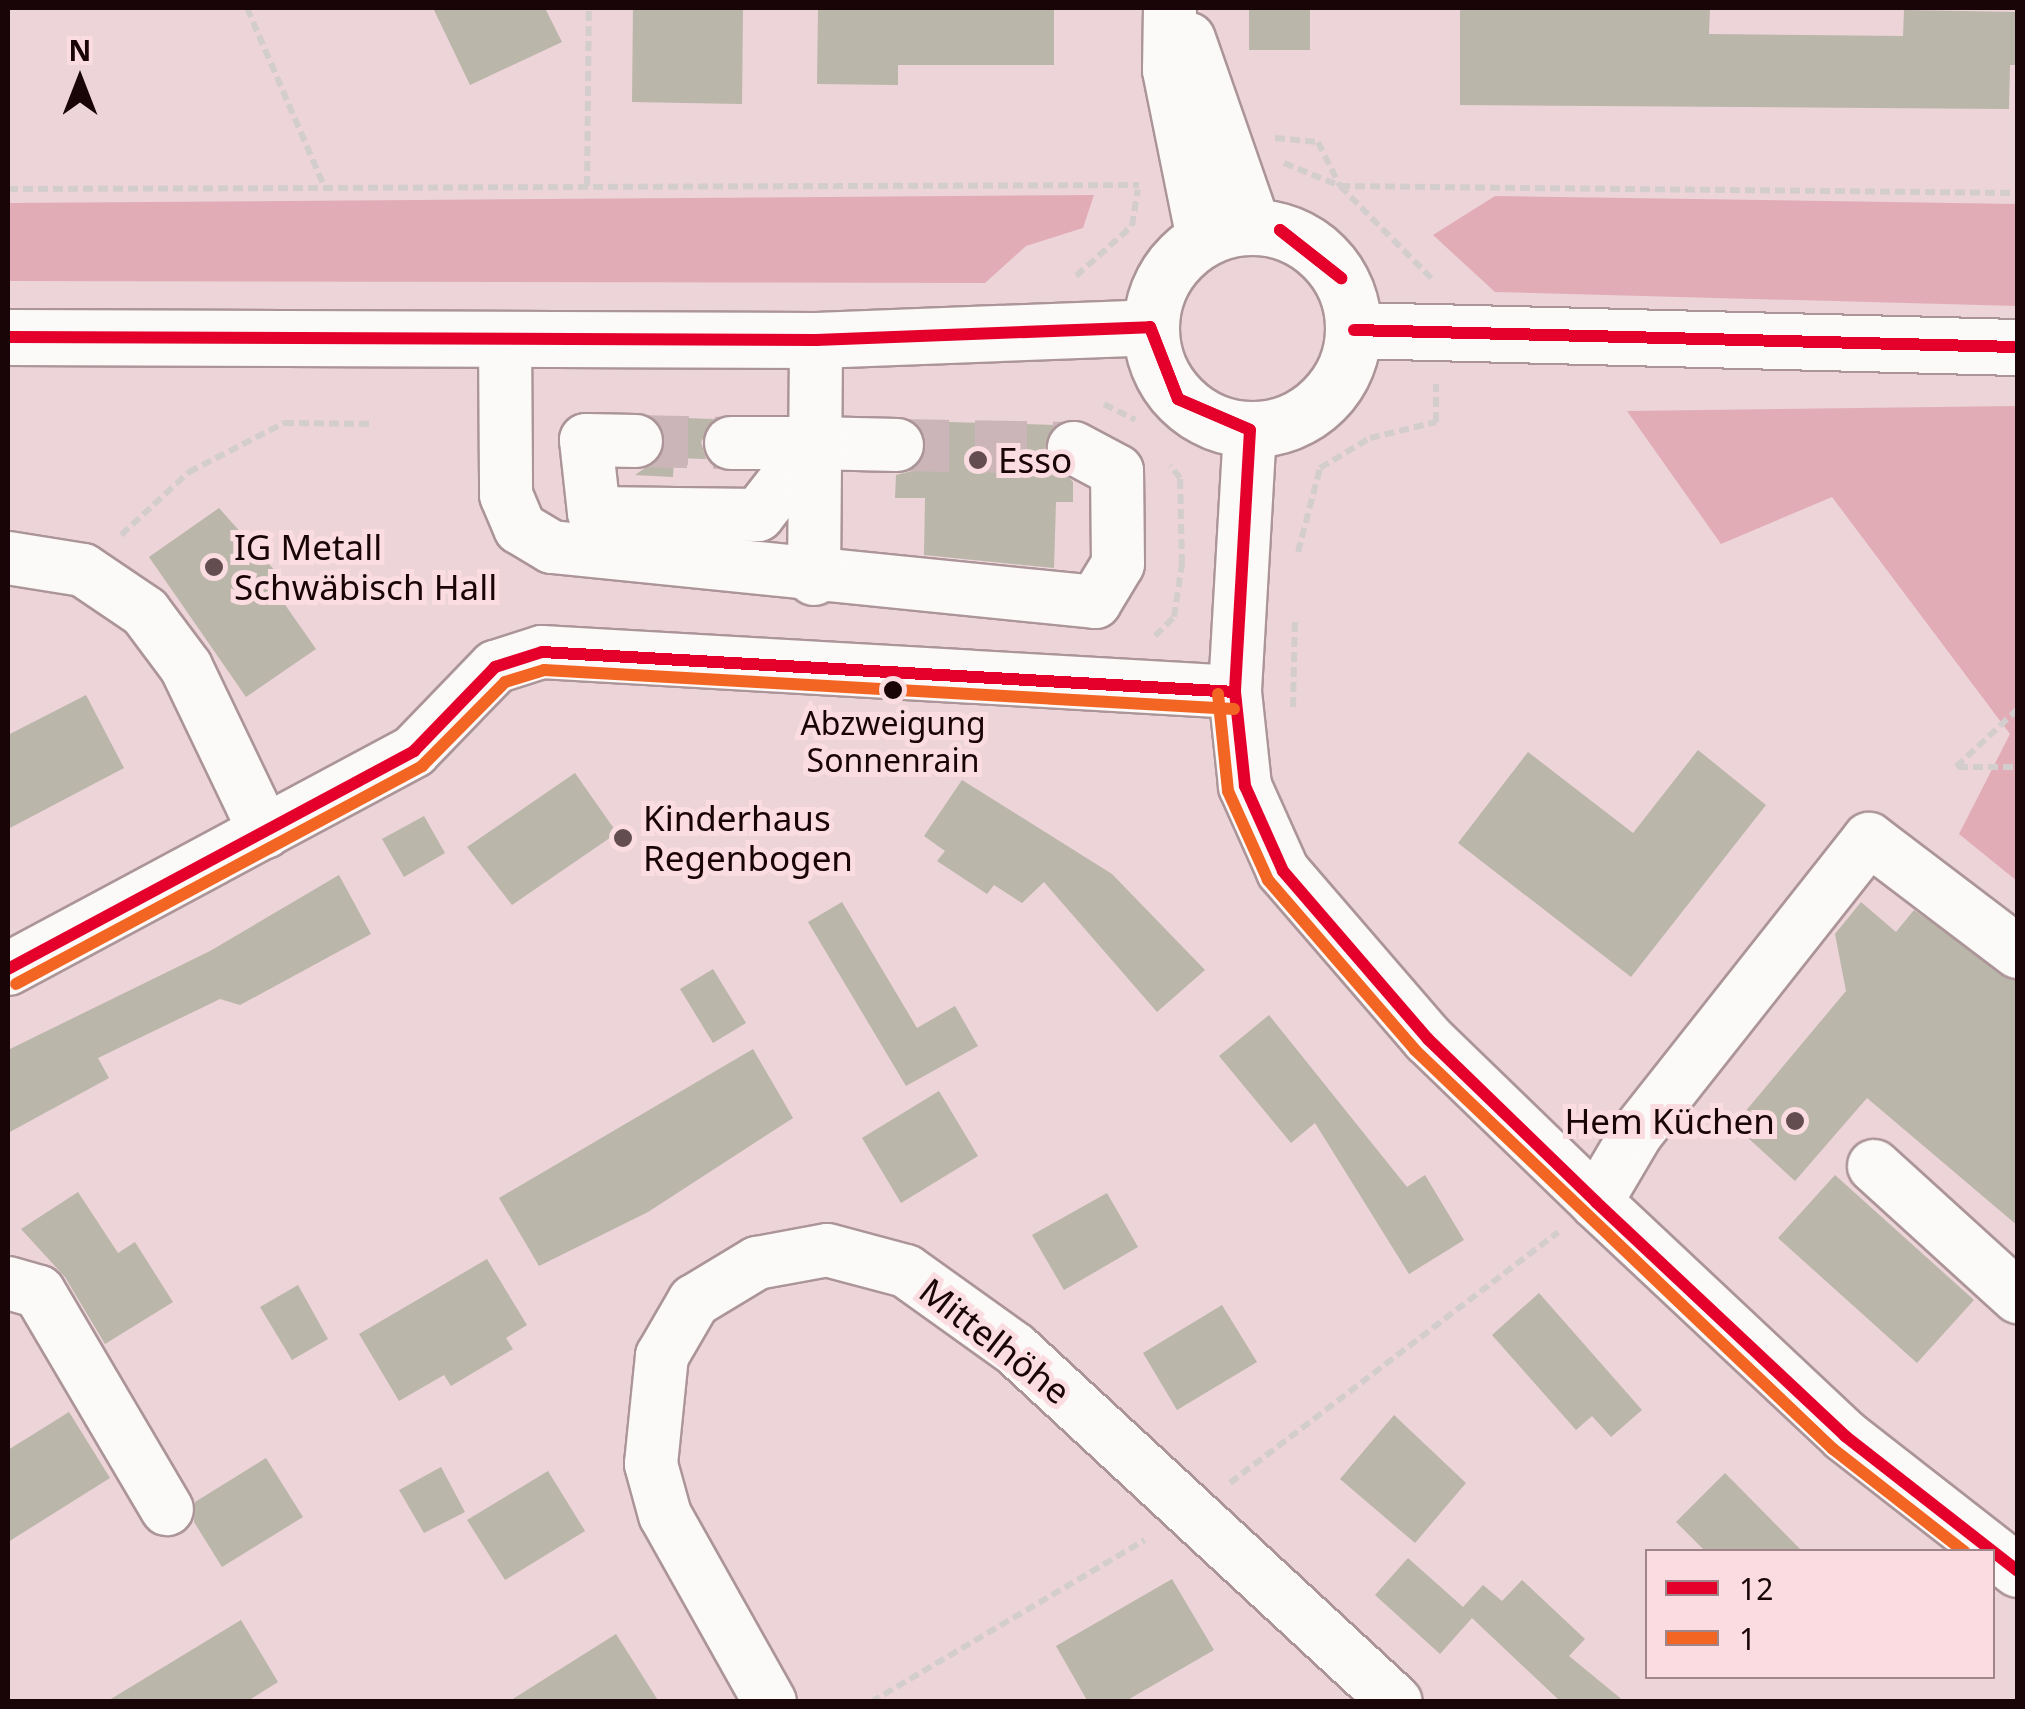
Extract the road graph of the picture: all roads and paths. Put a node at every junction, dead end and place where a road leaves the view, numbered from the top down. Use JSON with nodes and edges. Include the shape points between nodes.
{"nodes":[{"id":1,"x":247,"y":8,"type":"edge"},
{"id":2,"x":588,"y":8,"type":"edge"},
{"id":3,"x":1170,"y":8,"type":"edge"},
{"id":4,"x":1184,"y":8,"type":"edge"},
{"id":5,"x":1264,"y":137,"type":"dead end"},
{"id":6,"x":587,"y":186,"type":"dead end"},
{"id":7,"x":8,"y":190,"type":"edge"},
{"id":8,"x":1228,"y":233,"type":"junction"},
{"id":9,"x":1150,"y":326,"type":"junction"},
{"id":10,"x":1354,"y":330,"type":"junction"},
{"id":11,"x":1434,"y":332,"type":"junction"},
{"id":12,"x":8,"y":337,"type":"edge"},
{"id":13,"x":504,"y":338,"type":"junction"},
{"id":14,"x":816,"y":340,"type":"junction"},
{"id":15,"x":2018,"y":347,"type":"edge"},
{"id":16,"x":372,"y":424,"type":"dead end"},
{"id":17,"x":1250,"y":430,"type":"junction"},
{"id":18,"x":636,"y":441,"type":"tunnel mouth"},
{"id":19,"x":732,"y":442,"type":"tunnel mouth"},
{"id":20,"x":814,"y":444,"type":"junction"},
{"id":21,"x":897,"y":445,"type":"tunnel mouth"},
{"id":22,"x":1074,"y":448,"type":"tunnel mouth"},
{"id":23,"x":8,"y":558,"type":"edge"},
{"id":24,"x":1297,"y":558,"type":"dead end"},
{"id":25,"x":83,"y":570,"type":"junction"},
{"id":26,"x":814,"y":578,"type":"junction"},
{"id":27,"x":1296,"y":615,"type":"dead end"},
{"id":28,"x":1236,"y":692,"type":"junction"},
{"id":29,"x":2018,"y":709,"type":"edge"},
{"id":30,"x":1292,"y":727,"type":"dead end"},
{"id":31,"x":2018,"y":767,"type":"edge"},
{"id":32,"x":265,"y":832,"type":"junction"},
{"id":33,"x":2018,"y":952,"type":"edge"},
{"id":34,"x":8,"y":969,"type":"edge"},
{"id":35,"x":1874,"y":1166,"type":"dead end"},
{"id":36,"x":1596,"y":1202,"type":"junction"},
{"id":37,"x":8,"y":1282,"type":"edge"},
{"id":38,"x":2018,"y":1297,"type":"edge"},
{"id":39,"x":167,"y":1509,"type":"dead end"},
{"id":40,"x":1193,"y":1512,"type":"junction"},
{"id":41,"x":1990,"y":1549,"type":"edge"},
{"id":42,"x":1995,"y":1553,"type":"edge"},
{"id":43,"x":2018,"y":1571,"type":"edge"},
{"id":44,"x":770,"y":1702,"type":"edge"},
{"id":45,"x":870,"y":1702,"type":"edge"},
{"id":46,"x":1396,"y":1702,"type":"edge"}],
"edges":[{"from":1,"to":7,"type":"path","via":[[324,186]]},
{"from":2,"to":6,"type":"path"},
{"from":3,"to":8,"type":"street","via":[[1168,70]]},
{"from":4,"to":8,"type":"street"},
{"from":5,"to":11,"type":"path","via":[[1318,142],[1340,186],[1434,278]]},
{"from":8,"to":9,"type":"main road","via":[[1164,276]]},
{"from":8,"to":10,"type":"main road","via":[[1280,230],[1325,257],[1341,278]]},
{"from":9,"to":14,"type":"main road"},
{"from":9,"to":17,"type":"main road","via":[[1178,399]]},
{"from":10,"to":11,"type":"main road"},
{"from":10,"to":17,"type":"main road","via":[[1323,401]]},
{"from":11,"to":15,"type":"main road"},
{"from":11,"to":24,"type":"path","via":[[1436,422],[1370,438],[1320,468]]},
{"from":12,"to":13,"type":"main road"},
{"from":13,"to":14,"type":"main road"},
{"from":13,"to":26,"type":"street","via":[[506,495],[520,528],[552,547]]},
{"from":14,"to":20,"type":"street"},
{"from":16,"to":25,"type":"path","via":[[284,424],[252,440],[189,472]]},
{"from":17,"to":28,"type":"street"},
{"from":18,"to":20,"type":"street","via":[[586,440],[594,513],[758,515]]},
{"from":19,"to":20,"type":"street"},
{"from":20,"to":21,"type":"street"},
{"from":20,"to":26,"type":"street"},
{"from":22,"to":26,"type":"street","via":[[1116,471],[1118,564],[1095,602]]},
{"from":23,"to":25,"type":"street"},
{"from":25,"to":32,"type":"street","via":[[145,612],[186,667]]},
{"from":27,"to":30,"type":"path"},
{"from":28,"to":32,"type":"street","via":[[542,652],[495,667],[414,751]]},
{"from":28,"to":36,"type":"street","via":[[1245,786],[1282,871],[1428,1039]]},
{"from":29,"to":31,"type":"path","via":[[1956,767]]},
{"from":32,"to":34,"type":"street"},
{"from":33,"to":36,"type":"street","via":[[1869,839],[1636,1134]]},
{"from":35,"to":38,"type":"street"},
{"from":36,"to":40,"type":"path"},
{"from":36,"to":41,"type":"street","via":[[1844,1436]]},
{"from":37,"to":39,"type":"street","via":[[39,1292]]},
{"from":40,"to":44,"type":"street","name":"Mittelhöhe","via":[[1015,1349],[906,1271],[827,1250],[757,1263],[694,1301],[662,1356],[651,1464],[664,1515]]},
{"from":40,"to":45,"type":"path"},
{"from":40,"to":46,"type":"street","name":"Mittelhöhe"},
{"from":42,"to":43,"type":"street"}]}
